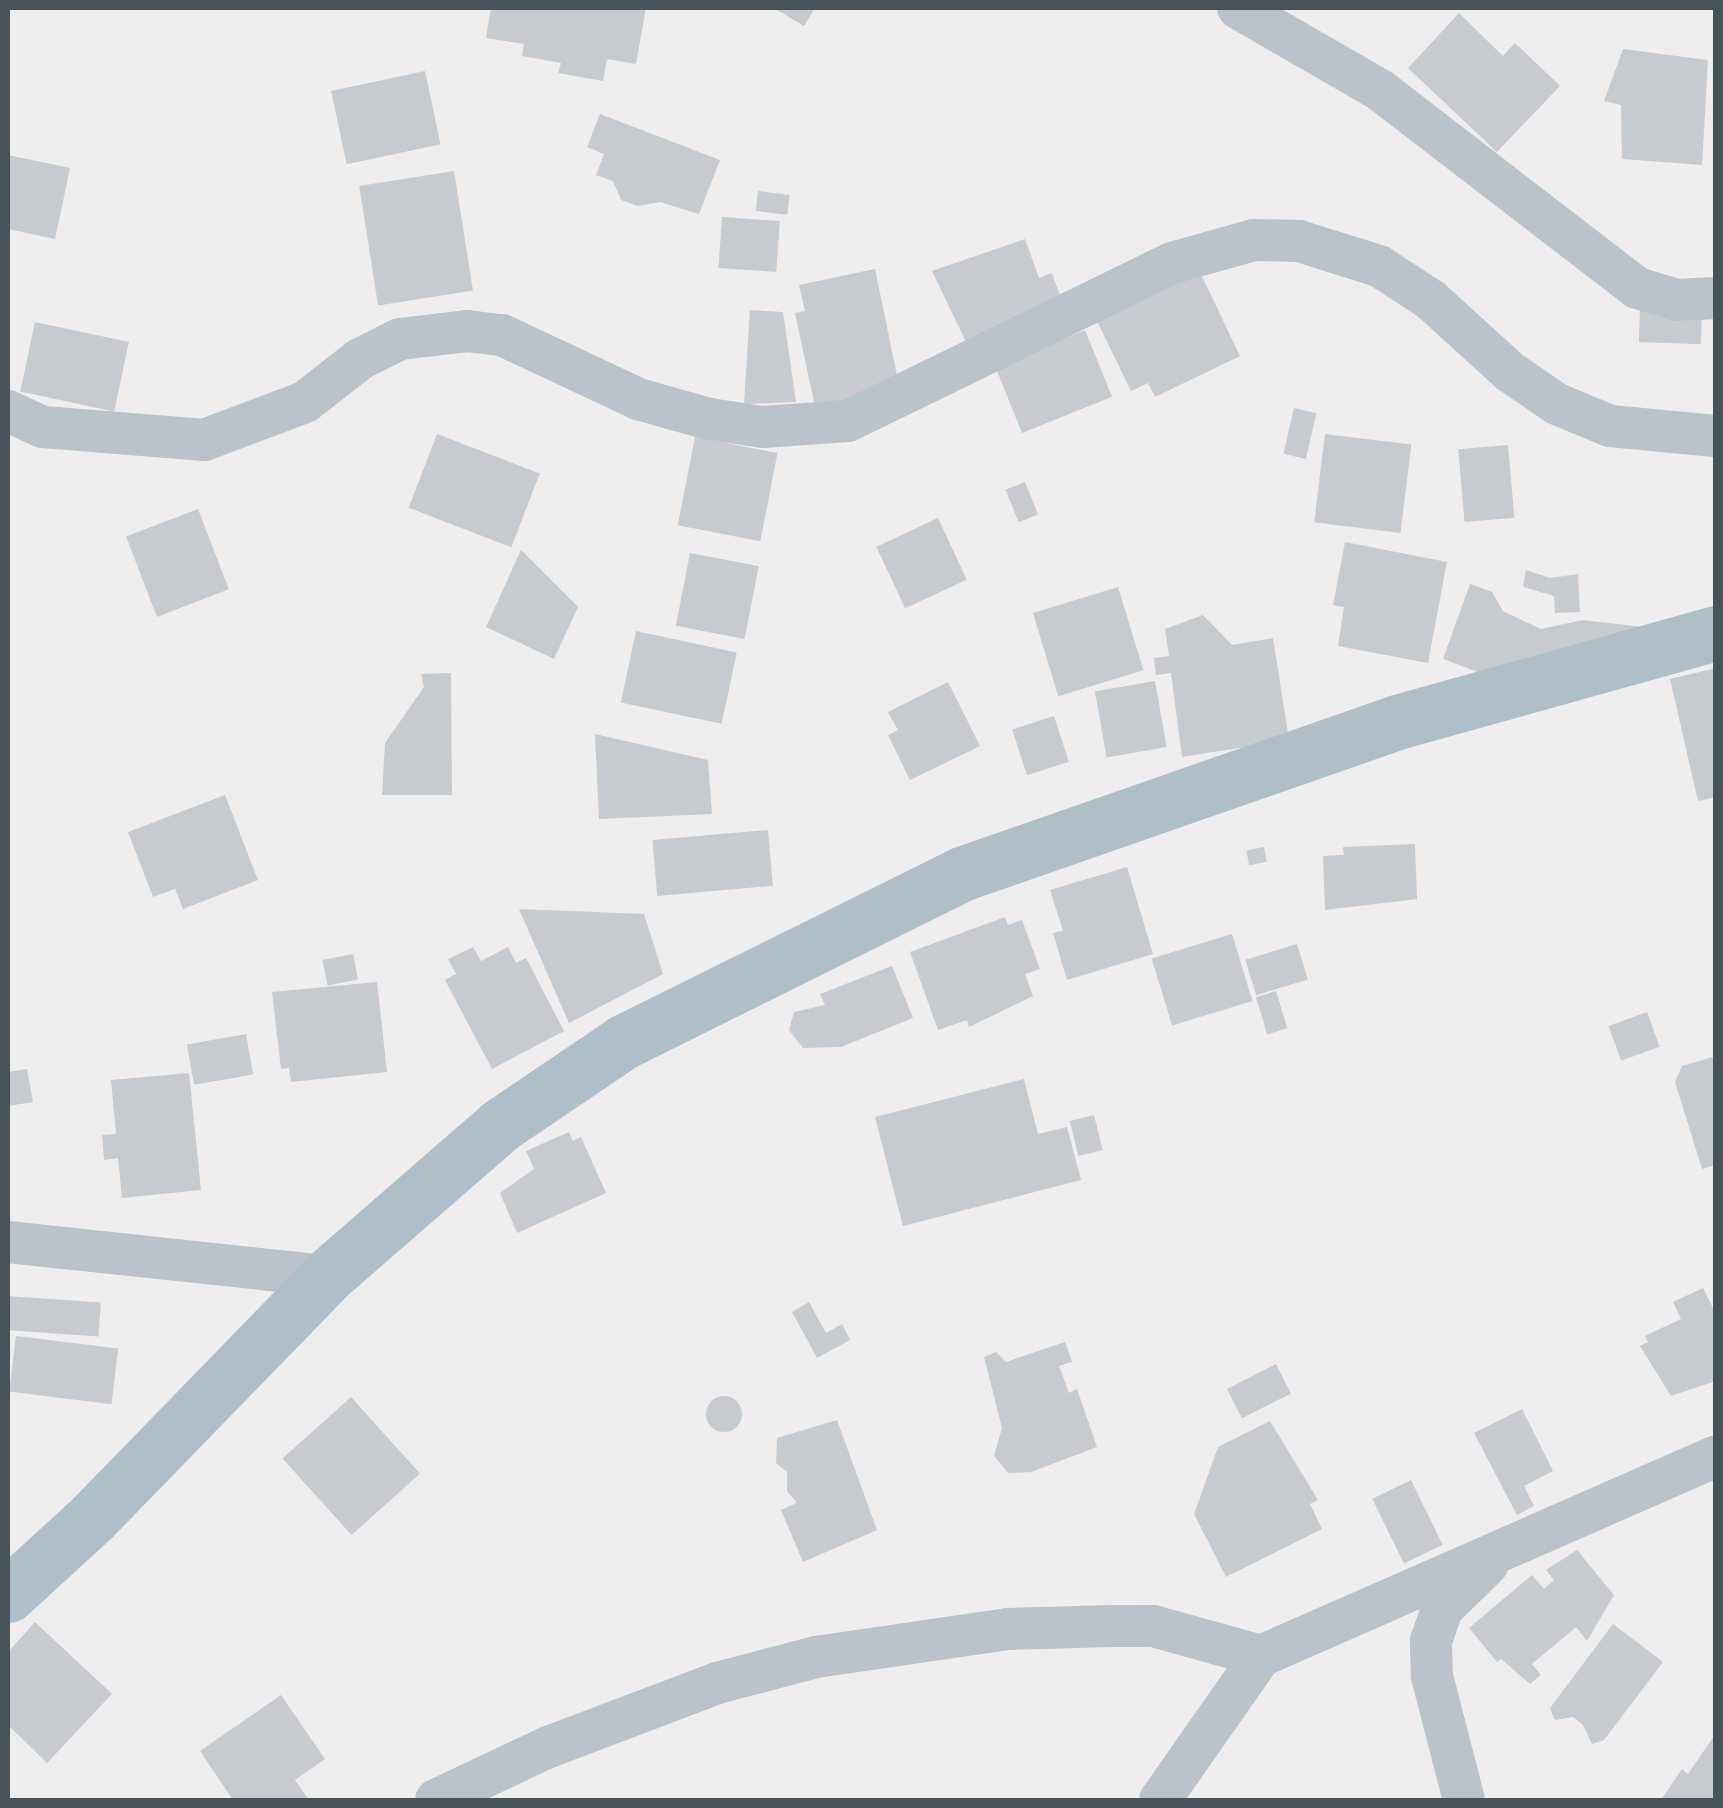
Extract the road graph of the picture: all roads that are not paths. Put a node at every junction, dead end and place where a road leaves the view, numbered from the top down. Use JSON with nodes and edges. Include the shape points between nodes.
{"nodes":[{"id":1,"x":1238,"y":8,"type":"edge"},
{"id":2,"x":1716,"y":298,"type":"edge"},
{"id":3,"x":8,"y":410,"type":"edge"},
{"id":4,"x":1716,"y":436,"type":"edge"},
{"id":5,"x":1716,"y":633,"type":"edge"},
{"id":6,"x":8,"y":1242,"type":"edge"},
{"id":7,"x":326,"y":1276,"type":"junction"},
{"id":8,"x":1716,"y":1456,"type":"edge"},
{"id":9,"x":1500,"y":1554,"type":"junction"},
{"id":10,"x":8,"y":1595,"type":"edge"},
{"id":11,"x":1261,"y":1656,"type":"junction"},
{"id":12,"x":436,"y":1800,"type":"edge"},
{"id":13,"x":1160,"y":1800,"type":"edge"},
{"id":14,"x":1464,"y":1800,"type":"edge"}],
"edges":[{"from":1,"to":2,"type":"street","via":[[1380,90],[1636,288],[1677,300]]},
{"from":3,"to":4,"type":"street","via":[[43,427],[204,440],[305,402],[360,359],[400,339],[468,331],[502,336],[638,399],[709,419],[763,426],[848,420],[1172,263],[1254,240],[1299,241],[1379,266],[1431,300],[1556,404],[1610,426]]},
{"from":5,"to":7,"type":"main road","via":[[1397,722],[961,874],[623,1042],[502,1124]]},
{"from":6,"to":7,"type":"street"},
{"from":7,"to":10,"type":"main road","via":[[94,1517]]},
{"from":8,"to":9,"type":"street"},
{"from":9,"to":11,"type":"street"},
{"from":9,"to":14,"type":"street","via":[[1442,1609],[1431,1641],[1432,1676]]},
{"from":11,"to":12,"type":"street","via":[[1154,1626],[1112,1626],[1008,1629],[816,1657],[700,1689],[546,1748]]},
{"from":11,"to":13,"type":"street"}]}
